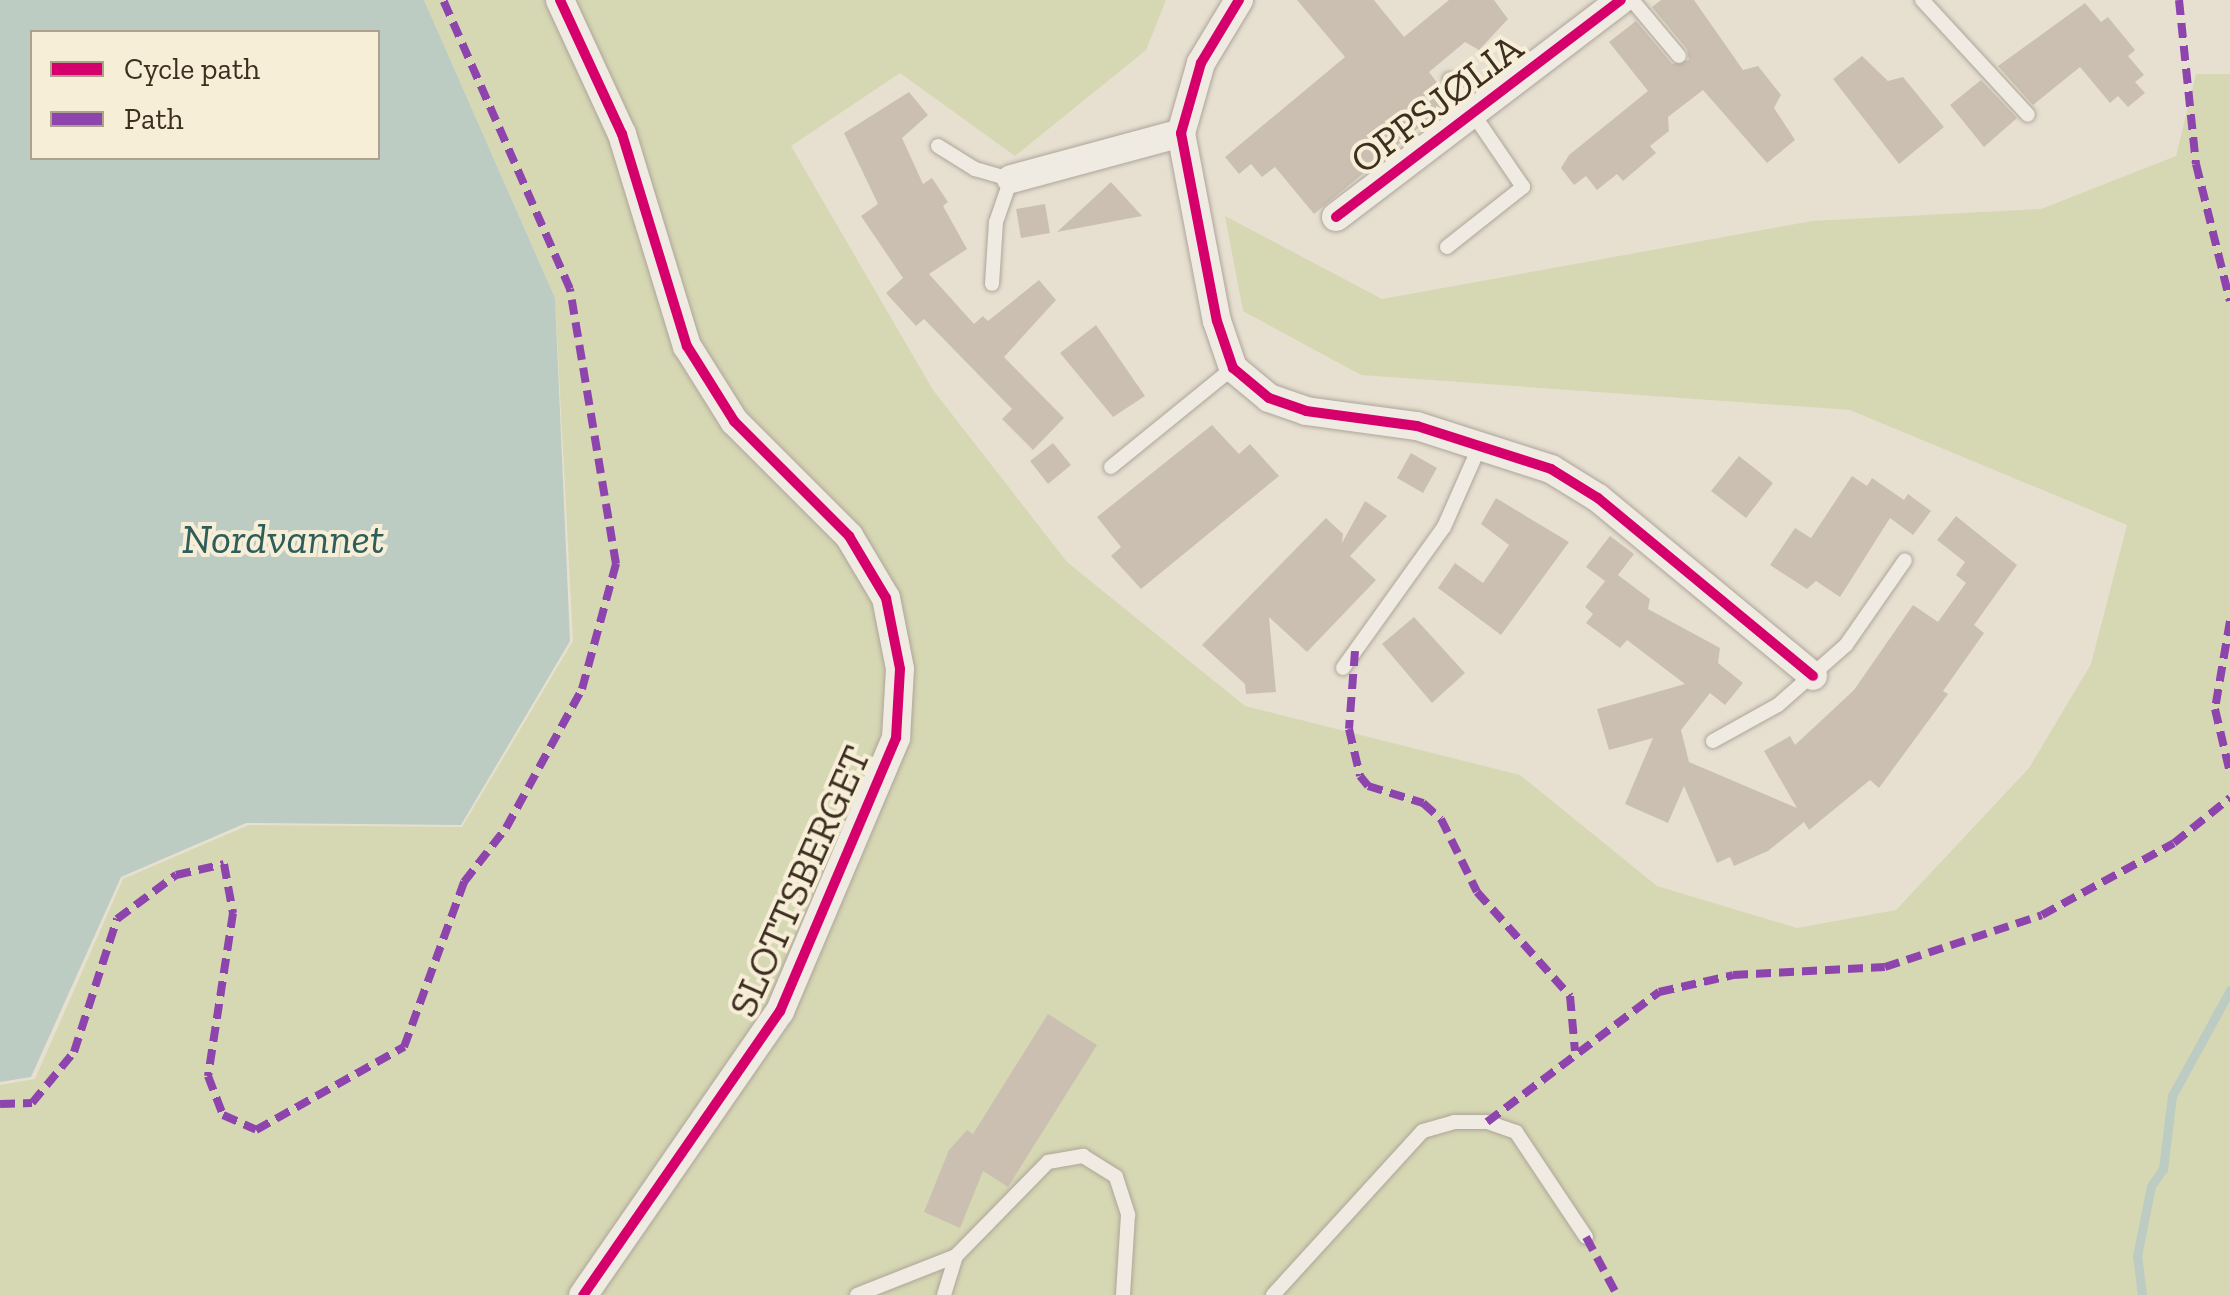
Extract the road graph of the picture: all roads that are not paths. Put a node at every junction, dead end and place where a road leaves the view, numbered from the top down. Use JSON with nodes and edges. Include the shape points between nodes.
{"nodes":[{"id":1,"x":560,"y":0,"type":"edge"},
{"id":2,"x":1239,"y":0,"type":"edge"},
{"id":3,"x":1922,"y":0,"type":"edge"},
{"id":4,"x":1620,"y":1,"type":"edge"},
{"id":5,"x":1680,"y":56,"type":"dead end"},
{"id":6,"x":1450,"y":80,"type":"dead end"},
{"id":7,"x":1475,"y":111,"type":"junction"},
{"id":8,"x":2028,"y":115,"type":"dead end"},
{"id":9,"x":1182,"y":133,"type":"junction"},
{"id":10,"x":938,"y":146,"type":"dead end"},
{"id":11,"x":1011,"y":180,"type":"junction"},
{"id":12,"x":1336,"y":216,"type":"dead end"},
{"id":13,"x":1447,"y":248,"type":"dead end"},
{"id":14,"x":992,"y":284,"type":"dead end"},
{"id":15,"x":1233,"y":368,"type":"junction"},
{"id":16,"x":1481,"y":442,"type":"junction"},
{"id":17,"x":1111,"y":467,"type":"dead end"},
{"id":18,"x":1905,"y":560,"type":"dead end"},
{"id":19,"x":1343,"y":668,"type":"dead end"},
{"id":20,"x":1812,"y":676,"type":"junction"},
{"id":21,"x":1713,"y":742,"type":"dead end"},
{"id":22,"x":1586,"y":1238,"type":"dead end"},
{"id":23,"x":956,"y":1256,"type":"junction"},
{"id":24,"x":586,"y":1293,"type":"edge"},
{"id":25,"x":857,"y":1295,"type":"edge"},
{"id":26,"x":944,"y":1295,"type":"edge"},
{"id":27,"x":1123,"y":1295,"type":"edge"},
{"id":28,"x":1273,"y":1295,"type":"edge"}],
"edges":[{"from":1,"to":24,"type":"street","name":"SLOTTSBERGET","via":[[622,134],[687,346],[734,421],[849,536],[886,598],[900,668],[896,738],[780,1012]]},
{"from":2,"to":9,"type":"street","via":[[1201,64]]},
{"from":3,"to":8,"type":"lane"},
{"from":4,"to":5,"type":"lane"},
{"from":4,"to":7,"type":"street","name":"OPPSJØLIA"},
{"from":6,"to":7,"type":"lane"},
{"from":7,"to":12,"type":"street","name":"OPPSJØLIA"},
{"from":7,"to":13,"type":"lane","via":[[1523,187]]},
{"from":9,"to":11,"type":"street"},
{"from":9,"to":15,"type":"street","via":[[1213,302]]},
{"from":10,"to":11,"type":"lane"},
{"from":11,"to":14,"type":"lane","via":[[996,222]]},
{"from":15,"to":16,"type":"street","via":[[1269,398],[1306,411]]},
{"from":15,"to":17,"type":"lane"},
{"from":16,"to":19,"type":"lane","via":[[1444,527]]},
{"from":16,"to":20,"type":"street","via":[[1551,469],[1598,498]]},
{"from":18,"to":20,"type":"lane","via":[[1846,646]]},
{"from":20,"to":21,"type":"lane"},
{"from":22,"to":28,"type":"lane","via":[[1516,1132],[1487,1122],[1454,1122],[1423,1131]]},
{"from":23,"to":25,"type":"lane"},
{"from":23,"to":26,"type":"lane"},
{"from":23,"to":27,"type":"lane","via":[[1048,1162],[1083,1156],[1116,1177],[1128,1215]]}]}
